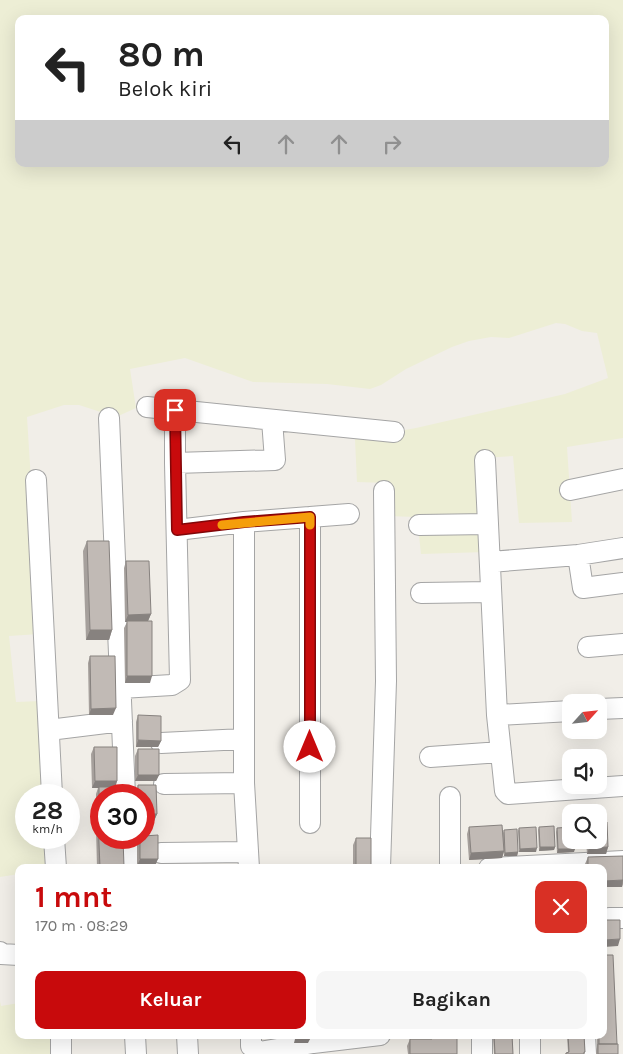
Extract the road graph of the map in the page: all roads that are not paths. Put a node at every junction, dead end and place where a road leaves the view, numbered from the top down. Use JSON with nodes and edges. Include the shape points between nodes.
{"nodes":[{"id":1,"x":147,"y":407,"type":"dead end"},
{"id":2,"x":175,"y":410,"type":"junction"},
{"id":3,"x":109,"y":418,"type":"dead end"},
{"id":4,"x":272,"y":420,"type":"junction"},
{"id":5,"x":394,"y":432,"type":"dead end"},
{"id":6,"x":485,"y":460,"type":"dead end"},
{"id":7,"x":175,"y":463,"type":"junction"},
{"id":8,"x":623,"y":479,"type":"edge"},
{"id":9,"x":36,"y":480,"type":"dead end"},
{"id":10,"x":570,"y":490,"type":"dead end"},
{"id":11,"x":384,"y":491,"type":"dead end"},
{"id":12,"x":349,"y":514,"type":"dead end"},
{"id":13,"x":310,"y":517,"type":"junction"},
{"id":14,"x":244,"y":522,"type":"junction"},
{"id":15,"x":488,"y":524,"type":"junction"},
{"id":16,"x":419,"y":525,"type":"dead end"},
{"id":17,"x":177,"y":530,"type":"junction"},
{"id":18,"x":623,"y":548,"type":"edge"},
{"id":19,"x":578,"y":555,"type":"junction"},
{"id":20,"x":490,"y":562,"type":"junction"},
{"id":21,"x":623,"y":583,"type":"edge"},
{"id":22,"x":492,"y":592,"type":"junction"},
{"id":23,"x":421,"y":593,"type":"dead end"},
{"id":24,"x":623,"y":644,"type":"edge"},
{"id":25,"x":588,"y":647,"type":"dead end"},
{"id":26,"x":121,"y":688,"type":"junction"},
{"id":27,"x":623,"y":708,"type":"edge"},
{"id":28,"x":608,"y":709,"type":"edge"},
{"id":29,"x":562,"y":711,"type":"edge"},
{"id":30,"x":498,"y":715,"type":"junction"},
{"id":31,"x":122,"y":721,"type":"junction"},
{"id":32,"x":49,"y":730,"type":"junction"},
{"id":33,"x":244,"y":740,"type":"junction"},
{"id":34,"x":161,"y":743,"type":"edge"},
{"id":35,"x":501,"y":752,"type":"junction"},
{"id":36,"x":430,"y":757,"type":"dead end"},
{"id":37,"x":244,"y":783,"type":"junction"},
{"id":38,"x":51,"y":784,"type":"edge"},
{"id":39,"x":125,"y":784,"type":"edge"},
{"id":40,"x":164,"y":784,"type":"dead end"},
{"id":41,"x":623,"y":786,"type":"edge"},
{"id":42,"x":450,"y":797,"type":"dead end"},
{"id":43,"x":310,"y":823,"type":"dead end"},
{"id":44,"x":55,"y":849,"type":"edge"},
{"id":45,"x":127,"y":849,"type":"edge"},
{"id":46,"x":162,"y":853,"type":"dead end"},
{"id":47,"x":249,"y":860,"type":"edge"},
{"id":48,"x":623,"y":860,"type":"edge"},
{"id":49,"x":56,"y":864,"type":"edge"},
{"id":50,"x":128,"y":864,"type":"edge"},
{"id":51,"x":380,"y":864,"type":"edge"},
{"id":52,"x":450,"y":864,"type":"edge"},
{"id":53,"x":585,"y":864,"type":"edge"},
{"id":54,"x":623,"y":918,"type":"edge"},
{"id":55,"x":607,"y":920,"type":"edge"},
{"id":56,"x":0,"y":952,"type":"edge"},
{"id":57,"x":15,"y":955,"type":"edge"},
{"id":58,"x":61,"y":1039,"type":"edge"},
{"id":59,"x":135,"y":1039,"type":"edge"},
{"id":60,"x":187,"y":1039,"type":"edge"},
{"id":61,"x":251,"y":1039,"type":"edge"},
{"id":62,"x":313,"y":1039,"type":"edge"},
{"id":63,"x":482,"y":1039,"type":"edge"},
{"id":64,"x":530,"y":1039,"type":"edge"},
{"id":65,"x":585,"y":1039,"type":"edge"},
{"id":66,"x":61,"y":1054,"type":"edge"},
{"id":67,"x":136,"y":1054,"type":"edge"},
{"id":68,"x":188,"y":1054,"type":"edge"},
{"id":69,"x":482,"y":1054,"type":"edge"},
{"id":70,"x":530,"y":1054,"type":"edge"},
{"id":71,"x":586,"y":1054,"type":"edge"}],
"edges":[{"from":1,"to":2,"type":"street"},
{"from":2,"to":4,"type":"street"},
{"from":2,"to":7,"type":"street"},
{"from":3,"to":26,"type":"street"},
{"from":4,"to":5,"type":"street"},
{"from":4,"to":7,"type":"street","via":[[275,460]]},
{"from":6,"to":15,"type":"street"},
{"from":7,"to":17,"type":"street"},
{"from":8,"to":10,"type":"street"},
{"from":9,"to":32,"type":"street"},
{"from":11,"to":51,"type":"street","via":[[386,681]]},
{"from":12,"to":13,"type":"street"},
{"from":13,"to":14,"type":"street"},
{"from":13,"to":43,"type":"street"},
{"from":14,"to":17,"type":"street"},
{"from":14,"to":33,"type":"street"},
{"from":15,"to":16,"type":"street"},
{"from":15,"to":20,"type":"street"},
{"from":17,"to":26,"type":"street","via":[[180,680],[172,685]]},
{"from":18,"to":19,"type":"street"},
{"from":19,"to":20,"type":"street"},
{"from":19,"to":21,"type":"street","via":[[583,588]]},
{"from":20,"to":22,"type":"street"},
{"from":22,"to":23,"type":"street"},
{"from":22,"to":30,"type":"street"},
{"from":24,"to":25,"type":"street"},
{"from":26,"to":31,"type":"street"},
{"from":27,"to":28,"type":"street"},
{"from":29,"to":30,"type":"street"},
{"from":30,"to":35,"type":"street"},
{"from":31,"to":32,"type":"street"},
{"from":31,"to":39,"type":"street"},
{"from":32,"to":38,"type":"street"},
{"from":33,"to":34,"type":"street"},
{"from":33,"to":37,"type":"street"},
{"from":35,"to":36,"type":"street"},
{"from":35,"to":41,"type":"street","via":[[504,787],[508,794]]},
{"from":37,"to":40,"type":"street"},
{"from":37,"to":47,"type":"street"},
{"from":42,"to":52,"type":"street"},
{"from":44,"to":49,"type":"street"},
{"from":45,"to":50,"type":"street"},
{"from":46,"to":47,"type":"street"},
{"from":48,"to":53,"type":"street"},
{"from":54,"to":55,"type":"street"},
{"from":56,"to":57,"type":"street"},
{"from":58,"to":66,"type":"street"},
{"from":59,"to":67,"type":"street"},
{"from":60,"to":68,"type":"street"},
{"from":61,"to":62,"type":"street","via":[[251,1046],[259,1052]]},
{"from":63,"to":69,"type":"street"},
{"from":64,"to":70,"type":"street"},
{"from":65,"to":71,"type":"street"}]}
